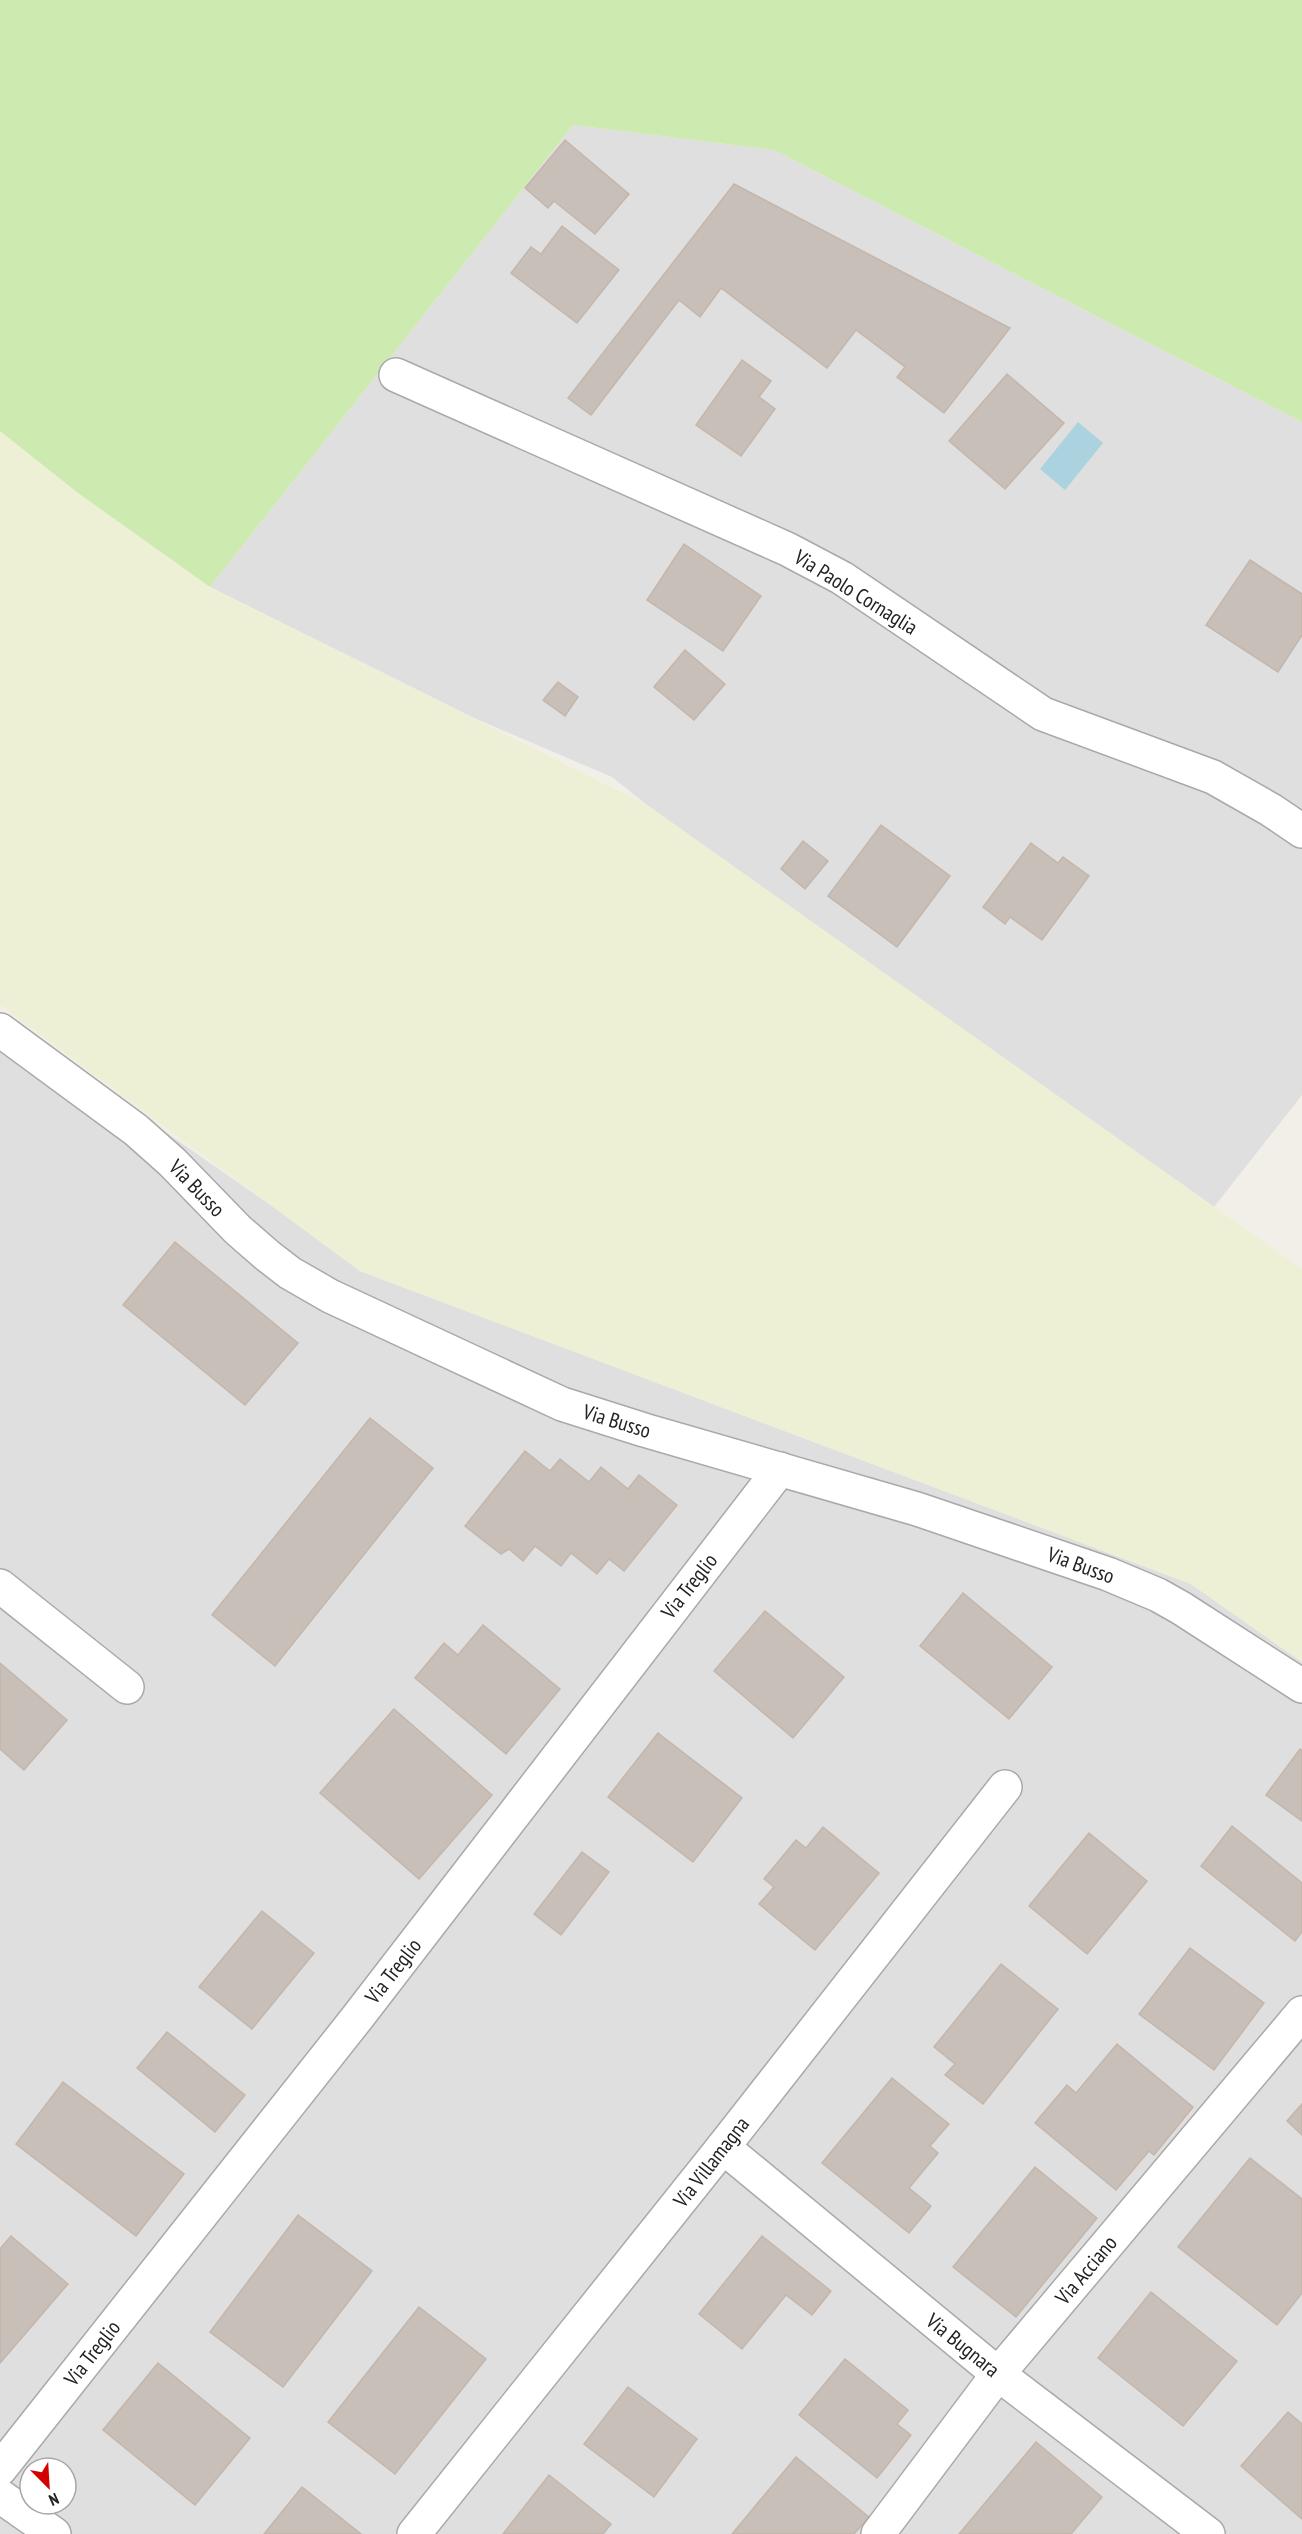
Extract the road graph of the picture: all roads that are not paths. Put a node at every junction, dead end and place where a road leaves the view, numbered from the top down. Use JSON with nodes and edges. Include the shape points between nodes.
{"nodes":[{"id":1,"x":396,"y":375,"type":"dead end"},
{"id":2,"x":1302,"y":831,"type":"edge"},
{"id":3,"x":0,"y":1030,"type":"edge"},
{"id":4,"x":780,"y":1469,"type":"junction"},
{"id":5,"x":0,"y":1586,"type":"edge"},
{"id":6,"x":1302,"y":1686,"type":"edge"},
{"id":7,"x":127,"y":1687,"type":"dead end"},
{"id":8,"x":1005,"y":1787,"type":"dead end"},
{"id":9,"x":1302,"y":2013,"type":"edge"},
{"id":10,"x":723,"y":2147,"type":"junction"},
{"id":11,"x":998,"y":2374,"type":"junction"},
{"id":12,"x":0,"y":2469,"type":"edge"},
{"id":13,"x":0,"y":2496,"type":"edge"},
{"id":14,"x":54,"y":2534,"type":"edge"},
{"id":15,"x":414,"y":2534,"type":"edge"},
{"id":16,"x":878,"y":2534,"type":"edge"},
{"id":17,"x":1208,"y":2534,"type":"edge"}],
"edges":[{"from":1,"to":2,"type":"street","name":"Via Paolo Cornaglia","via":[[787,549],[842,578],[1043,714],[1213,777]]},
{"from":3,"to":4,"type":"street","name":"Via Busso","via":[[136,1130],[246,1237],[310,1286],[562,1404]]},
{"from":4,"to":6,"type":"street","name":"Via Busso","via":[[917,1509],[1127,1582],[1180,1608]]},
{"from":4,"to":12,"type":"street","name":"Via Treglio","via":[[357,2018]]},
{"from":5,"to":7,"type":"street"},
{"from":8,"to":10,"type":"street","name":"Via Villamagna"},
{"from":9,"to":11,"type":"street","name":"Via Acciano"},
{"from":10,"to":11,"type":"street","name":"Via Bugnara"},
{"from":10,"to":15,"type":"street","name":"Via Villamagna"},
{"from":11,"to":16,"type":"street","name":"Via Acciano"},
{"from":11,"to":17,"type":"street","name":"Via Bugnara"},
{"from":13,"to":14,"type":"street"}]}
